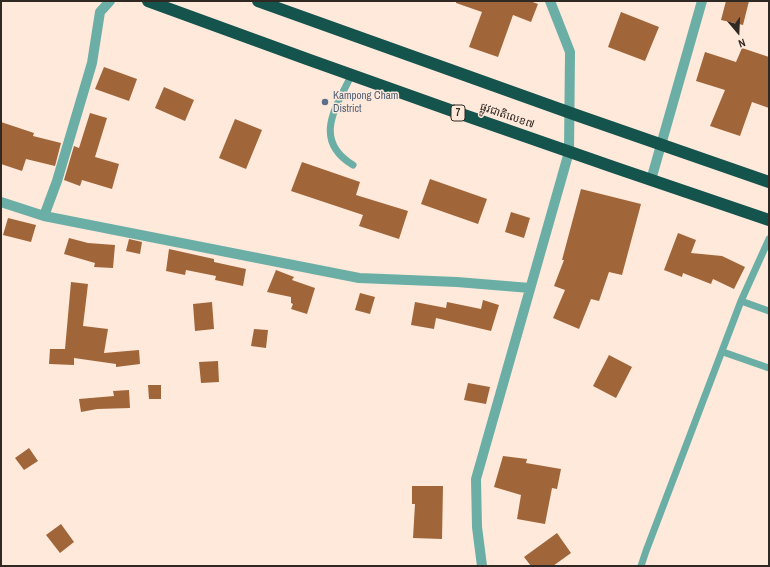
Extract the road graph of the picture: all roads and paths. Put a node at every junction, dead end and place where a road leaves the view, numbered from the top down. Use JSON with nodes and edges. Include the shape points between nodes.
{"nodes":[{"id":1,"x":110,"y":1,"type":"edge"},
{"id":2,"x":148,"y":1,"type":"edge"},
{"id":3,"x":258,"y":1,"type":"edge"},
{"id":4,"x":550,"y":1,"type":"edge"},
{"id":5,"x":702,"y":1,"type":"edge"},
{"id":6,"x":351,"y":76,"type":"junction"},
{"id":7,"x":569,"y":152,"type":"junction"},
{"id":8,"x":353,"y":165,"type":"dead end"},
{"id":9,"x":651,"y":180,"type":"junction"},
{"id":10,"x":769,"y":182,"type":"edge"},
{"id":11,"x":1,"y":202,"type":"edge"},
{"id":12,"x":44,"y":216,"type":"junction"},
{"id":13,"x":769,"y":220,"type":"edge"},
{"id":14,"x":769,"y":239,"type":"edge"},
{"id":15,"x":530,"y":288,"type":"junction"},
{"id":16,"x":741,"y":301,"type":"junction"},
{"id":17,"x":769,"y":311,"type":"edge"},
{"id":18,"x":723,"y":352,"type":"junction"},
{"id":19,"x":769,"y":368,"type":"edge"},
{"id":20,"x":482,"y":566,"type":"edge"},
{"id":21,"x":641,"y":566,"type":"edge"}],
"edges":[{"from":1,"to":12,"type":"street","via":[[100,12],[92,64]]},
{"from":2,"to":6,"type":"highway","name":"ផ្លូវជាតិលេខ៧","number":"7"},
{"from":3,"to":10,"type":"highway"},
{"from":4,"to":7,"type":"street","via":[[570,52]]},
{"from":5,"to":9,"type":"street"},
{"from":6,"to":7,"type":"highway","name":"ផ្លូវជាតិលេខ៧","number":"7"},
{"from":6,"to":8,"type":"lane","via":[[331,119],[330,134],[342,159]]},
{"from":7,"to":9,"type":"highway","name":"ផ្លូវជាតិលេខ៧","number":"7"},
{"from":7,"to":15,"type":"street"},
{"from":9,"to":13,"type":"highway","name":"ផ្លូវជាតិលេខ៧","number":"7"},
{"from":11,"to":12,"type":"street"},
{"from":12,"to":15,"type":"street","via":[[359,278]]},
{"from":14,"to":16,"type":"lane"},
{"from":15,"to":20,"type":"street","via":[[476,479],[477,527]]},
{"from":16,"to":17,"type":"lane"},
{"from":16,"to":18,"type":"lane"},
{"from":18,"to":19,"type":"lane"},
{"from":18,"to":21,"type":"lane"}]}
